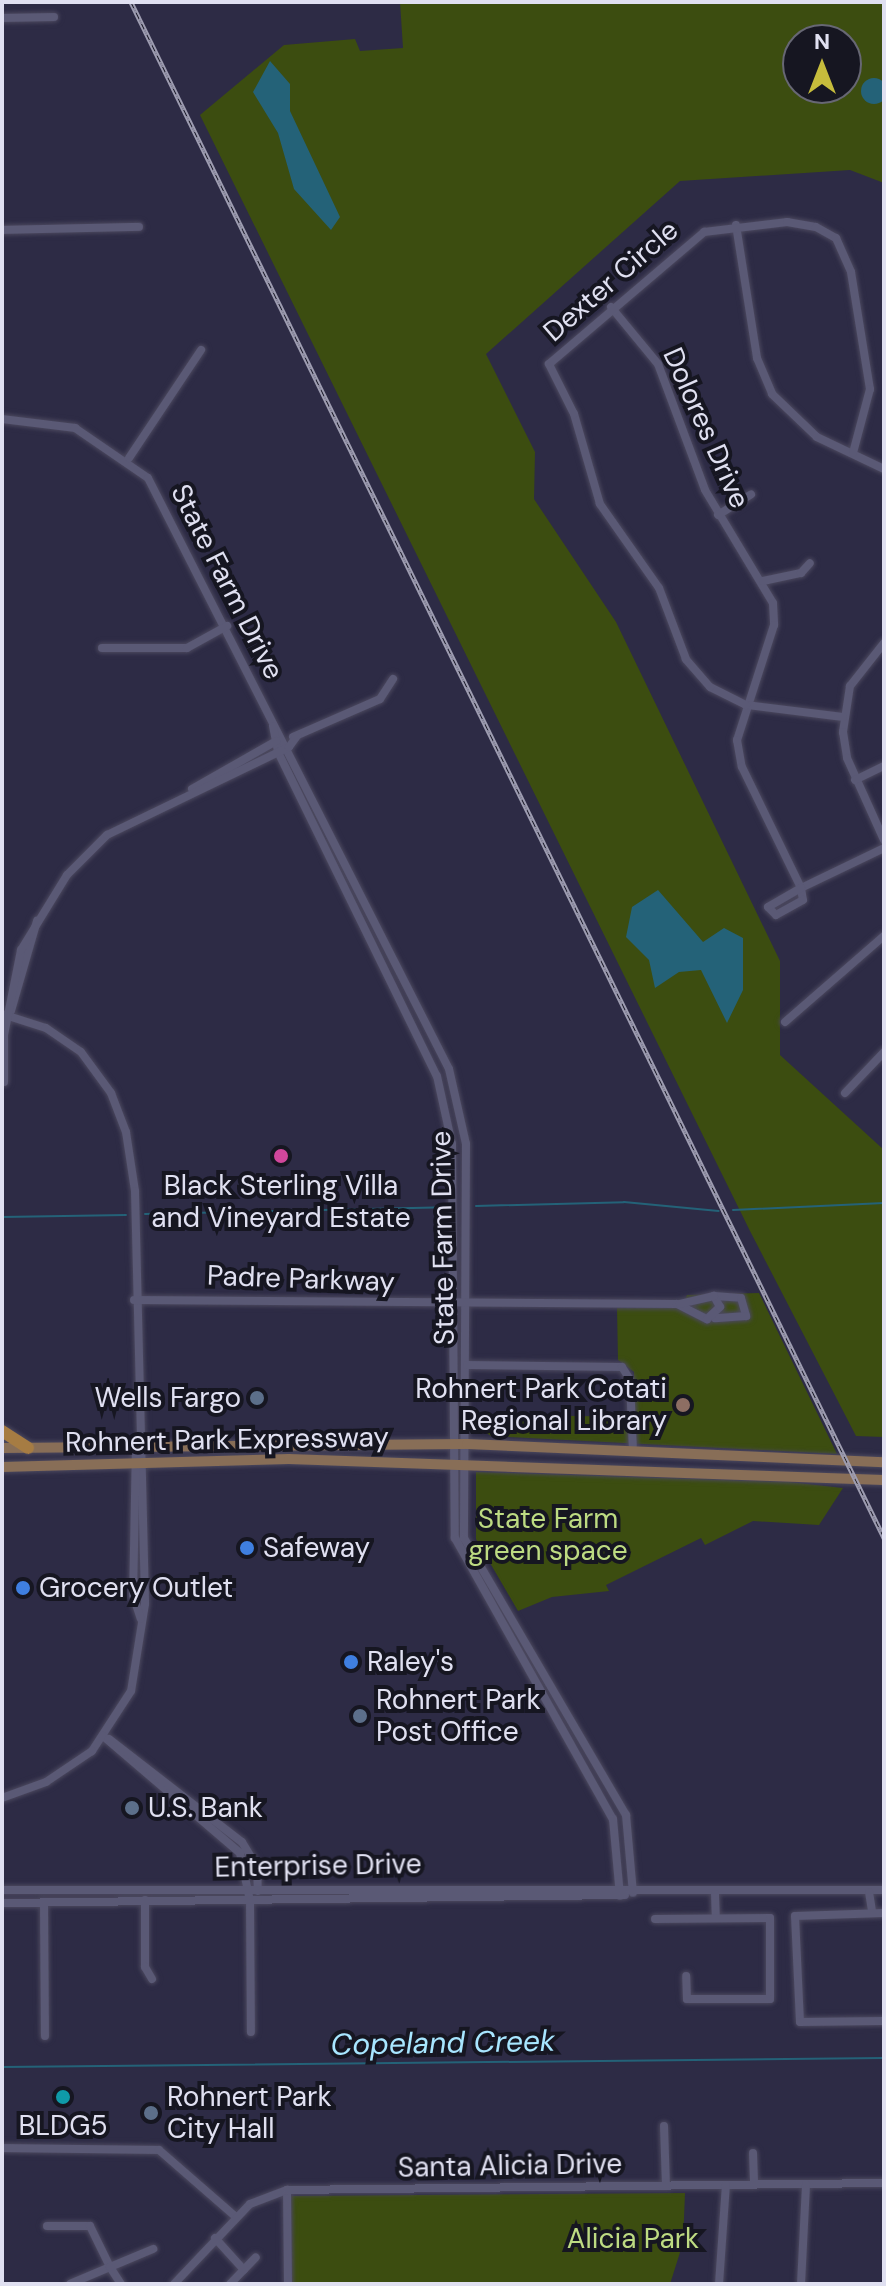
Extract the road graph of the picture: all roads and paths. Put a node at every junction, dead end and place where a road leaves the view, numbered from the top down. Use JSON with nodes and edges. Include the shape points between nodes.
{"nodes":[{"id":1,"x":54,"y":17,"type":"dead end"},
{"id":2,"x":2,"y":18,"type":"edge"},
{"id":3,"x":736,"y":225,"type":"junction"},
{"id":4,"x":139,"y":227,"type":"dead end"},
{"id":5,"x":2,"y":230,"type":"edge"},
{"id":6,"x":611,"y":307,"type":"junction"},
{"id":7,"x":201,"y":350,"type":"dead end"},
{"id":8,"x":2,"y":419,"type":"edge"},
{"id":9,"x":853,"y":453,"type":"junction"},
{"id":10,"x":129,"y":458,"type":"junction"},
{"id":11,"x":884,"y":469,"type":"edge"},
{"id":12,"x":751,"y":494,"type":"dead end"},
{"id":13,"x":718,"y":515,"type":"junction"},
{"id":14,"x":810,"y":563,"type":"dead end"},
{"id":15,"x":763,"y":581,"type":"junction"},
{"id":16,"x":227,"y":626,"type":"junction"},
{"id":17,"x":884,"y":643,"type":"edge"},
{"id":18,"x":102,"y":648,"type":"dead end"},
{"id":19,"x":393,"y":679,"type":"dead end"},
{"id":20,"x":746,"y":705,"type":"junction"},
{"id":21,"x":843,"y":717,"type":"junction"},
{"id":22,"x":273,"y":726,"type":"junction"},
{"id":23,"x":297,"y":736,"type":"junction"},
{"id":24,"x":285,"y":737,"type":"junction"},
{"id":25,"x":273,"y":742,"type":"junction"},
{"id":26,"x":289,"y":747,"type":"junction"},
{"id":27,"x":278,"y":752,"type":"junction"},
{"id":28,"x":884,"y":766,"type":"edge"},
{"id":29,"x":855,"y":780,"type":"junction"},
{"id":30,"x":192,"y":790,"type":"junction"},
{"id":31,"x":884,"y":840,"type":"edge"},
{"id":32,"x":884,"y":848,"type":"edge"},
{"id":33,"x":884,"y":936,"type":"edge"},
{"id":34,"x":5,"y":1015,"type":"edge"},
{"id":35,"x":785,"y":1022,"type":"dead end"},
{"id":36,"x":884,"y":1052,"type":"edge"},
{"id":37,"x":4,"y":1082,"type":"dead end"},
{"id":38,"x":845,"y":1093,"type":"dead end"},
{"id":39,"x":714,"y":1296,"type":"junction"},
{"id":40,"x":134,"y":1300,"type":"junction"},
{"id":41,"x":680,"y":1304,"type":"junction"},
{"id":42,"x":467,"y":1305,"type":"junction"},
{"id":43,"x":456,"y":1306,"type":"junction"},
{"id":44,"x":715,"y":1318,"type":"junction"},
{"id":45,"x":467,"y":1365,"type":"junction"},
{"id":46,"x":2,"y":1431,"type":"edge"},
{"id":47,"x":136,"y":1443,"type":"junction"},
{"id":48,"x":461,"y":1444,"type":"junction"},
{"id":49,"x":2,"y":1448,"type":"edge"},
{"id":50,"x":28,"y":1448,"type":"junction"},
{"id":51,"x":633,"y":1451,"type":"junction"},
{"id":52,"x":884,"y":1462,"type":"edge"},
{"id":53,"x":136,"y":1463,"type":"junction"},
{"id":54,"x":460,"y":1464,"type":"junction"},
{"id":55,"x":2,"y":1467,"type":"edge"},
{"id":56,"x":884,"y":1480,"type":"edge"},
{"id":57,"x":103,"y":1736,"type":"junction"},
{"id":58,"x":2,"y":1798,"type":"edge"},
{"id":59,"x":247,"y":1889,"type":"junction"},
{"id":60,"x":259,"y":1889,"type":"junction"},
{"id":61,"x":2,"y":1890,"type":"edge"},
{"id":62,"x":884,"y":1890,"type":"edge"},
{"id":63,"x":620,"y":1893,"type":"junction"},
{"id":64,"x":633,"y":1893,"type":"junction"},
{"id":65,"x":715,"y":1894,"type":"junction"},
{"id":66,"x":870,"y":1895,"type":"junction"},
{"id":67,"x":145,"y":1900,"type":"junction"},
{"id":68,"x":250,"y":1901,"type":"junction"},
{"id":69,"x":44,"y":1902,"type":"junction"},
{"id":70,"x":2,"y":1903,"type":"edge"},
{"id":71,"x":872,"y":1913,"type":"junction"},
{"id":72,"x":884,"y":1913,"type":"edge"},
{"id":73,"x":716,"y":1918,"type":"junction"},
{"id":74,"x":655,"y":1919,"type":"dead end"},
{"id":75,"x":686,"y":1976,"type":"dead end"},
{"id":76,"x":152,"y":1979,"type":"dead end"},
{"id":77,"x":884,"y":2021,"type":"edge"},
{"id":78,"x":251,"y":2032,"type":"dead end"},
{"id":79,"x":45,"y":2036,"type":"dead end"},
{"id":80,"x":664,"y":2126,"type":"dead end"},
{"id":81,"x":2,"y":2148,"type":"edge"},
{"id":82,"x":753,"y":2153,"type":"dead end"},
{"id":83,"x":884,"y":2183,"type":"edge"},
{"id":84,"x":806,"y":2184,"type":"junction"},
{"id":85,"x":726,"y":2185,"type":"junction"},
{"id":86,"x":754,"y":2185,"type":"junction"},
{"id":87,"x":666,"y":2186,"type":"junction"},
{"id":88,"x":287,"y":2190,"type":"junction"},
{"id":89,"x":236,"y":2217,"type":"junction"},
{"id":90,"x":47,"y":2226,"type":"dead end"},
{"id":91,"x":215,"y":2238,"type":"junction"},
{"id":92,"x":153,"y":2249,"type":"dead end"},
{"id":93,"x":256,"y":2257,"type":"dead end"},
{"id":94,"x":110,"y":2267,"type":"junction"},
{"id":95,"x":244,"y":2270,"type":"junction"},
{"id":96,"x":70,"y":2284,"type":"edge"},
{"id":97,"x":121,"y":2284,"type":"edge"},
{"id":98,"x":174,"y":2284,"type":"edge"},
{"id":99,"x":230,"y":2284,"type":"edge"},
{"id":100,"x":288,"y":2284,"type":"edge"},
{"id":101,"x":719,"y":2284,"type":"edge"},
{"id":102,"x":801,"y":2284,"type":"edge"}],
"edges":[{"from":1,"to":2,"type":"street"},
{"from":3,"to":6,"type":"street","name":"Dexter Circle","via":[[704,232],[676,249]]},
{"from":3,"to":9,"type":"street","via":[[767,386],[795,422]]},
{"from":3,"to":9,"type":"street","name":"Dexter Circle","via":[[787,222],[836,238],[851,272],[870,389]]},
{"from":4,"to":5,"type":"street"},
{"from":6,"to":13,"type":"street","name":"Dolores Drive","via":[[658,364]]},
{"from":6,"to":20,"type":"street","name":"Dexter Circle","via":[[549,364],[574,414],[600,504],[659,588],[686,659],[710,687]]},
{"from":7,"to":10,"type":"street"},
{"from":8,"to":10,"type":"street","name":"State Farm Drive","via":[[75,428]]},
{"from":9,"to":11,"type":"street"},
{"from":10,"to":16,"type":"street","name":"State Farm Drive","via":[[160,495]]},
{"from":12,"to":13,"type":"street"},
{"from":13,"to":15,"type":"street","name":"Dolores Drive"},
{"from":14,"to":15,"type":"street","via":[[801,573]]},
{"from":15,"to":20,"type":"street","name":"Dolores Drive","via":[[774,625]]},
{"from":16,"to":18,"type":"street","via":[[174,650]]},
{"from":16,"to":22,"type":"street","name":"State Farm Drive"},
{"from":17,"to":21,"type":"street","via":[[850,686]]},
{"from":19,"to":23,"type":"street","via":[[380,699]]},
{"from":20,"to":21,"type":"street","name":"Dexter Circle"},
{"from":20,"to":32,"type":"street","name":"Dolores Drive","via":[[737,740],[742,767],[801,888]]},
{"from":21,"to":29,"type":"street"},
{"from":22,"to":24,"type":"street","name":"State Farm Drive"},
{"from":22,"to":25,"type":"street","name":"State Farm Drive"},
{"from":23,"to":24,"type":"street"},
{"from":23,"to":26,"type":"street"},
{"from":24,"to":25,"type":"street"},
{"from":24,"to":26,"type":"street","name":"State Farm Drive"},
{"from":25,"to":27,"type":"street","name":"State Farm Drive"},
{"from":25,"to":30,"type":"street","via":[[201,778]]},
{"from":26,"to":27,"type":"street"},
{"from":26,"to":42,"type":"street","name":"State Farm Drive","via":[[449,1069],[465,1127]]},
{"from":27,"to":30,"type":"street"},
{"from":27,"to":43,"type":"street","name":"State Farm Drive","via":[[437,1076],[454,1199]]},
{"from":28,"to":29,"type":"street"},
{"from":29,"to":31,"type":"street"},
{"from":30,"to":34,"type":"street","via":[[107,835],[67,875],[37,920]]},
{"from":33,"to":35,"type":"street"},
{"from":34,"to":37,"type":"street"},
{"from":34,"to":40,"type":"street","via":[[46,1028],[97,1070],[126,1132],[135,1205]]},
{"from":36,"to":38,"type":"street"},
{"from":39,"to":41,"type":"street"},
{"from":39,"to":44,"type":"street","via":[[720,1307]]},
{"from":39,"to":44,"type":"street","via":[[741,1298],[746,1316]]},
{"from":40,"to":43,"type":"street","name":"Padre Parkway","via":[[262,1295]]},
{"from":40,"to":47,"type":"street"},
{"from":41,"to":42,"type":"street","name":"Padre Parkway"},
{"from":41,"to":44,"type":"street"},
{"from":42,"to":43,"type":"street","name":"Padre Parkway"},
{"from":42,"to":45,"type":"street","name":"State Farm Drive"},
{"from":43,"to":48,"type":"street","name":"State Farm Drive"},
{"from":45,"to":48,"type":"street","name":"State Farm Drive"},
{"from":45,"to":51,"type":"street","via":[[622,1367],[630,1380]]},
{"from":46,"to":50,"type":"highway"},
{"from":47,"to":48,"type":"main road","name":"Rohnert Park Expressway"},
{"from":47,"to":50,"type":"main road","name":"Rohnert Park Expressway"},
{"from":47,"to":53,"type":"street"},
{"from":48,"to":51,"type":"main road","name":"Rohnert Park Expressway"},
{"from":48,"to":54,"type":"street","name":"State Farm Drive"},
{"from":49,"to":50,"type":"main road","name":"Rohnert Park Expressway"},
{"from":51,"to":52,"type":"main road","name":"Rohnert Park Expressway"},
{"from":53,"to":54,"type":"main road","name":"Rohnert Park Expressway"},
{"from":53,"to":55,"type":"main road","name":"Rohnert Park Expressway"},
{"from":53,"to":57,"type":"street","via":[[134,1602],[141,1619],[137,1672]]},
{"from":54,"to":56,"type":"main road","name":"Rohnert Park Expressway"},
{"from":54,"to":63,"type":"street","name":"State Farm Drive","via":[[458,1547],[613,1819]]},
{"from":54,"to":64,"type":"street","name":"State Farm Drive","via":[[467,1547],[626,1815]]},
{"from":57,"to":58,"type":"street","via":[[62,1774]]},
{"from":57,"to":59,"type":"street","via":[[236,1847]]},
{"from":57,"to":60,"type":"street","via":[[127,1747],[242,1842]]},
{"from":59,"to":60,"type":"street","name":"Enterprise Drive"},
{"from":59,"to":61,"type":"street","name":"Enterprise Drive"},
{"from":59,"to":68,"type":"street"},
{"from":60,"to":63,"type":"street","name":"Enterprise Drive"},
{"from":60,"to":68,"type":"street"},
{"from":62,"to":66,"type":"street","name":"Enterprise Drive"},
{"from":63,"to":64,"type":"street","name":"Enterprise Drive"},
{"from":63,"to":68,"type":"street","name":"Enterprise Drive"},
{"from":64,"to":65,"type":"street","name":"Enterprise Drive"},
{"from":65,"to":66,"type":"street","name":"Enterprise Drive"},
{"from":65,"to":73,"type":"street"},
{"from":66,"to":71,"type":"street"},
{"from":67,"to":68,"type":"street","name":"Enterprise Drive"},
{"from":67,"to":69,"type":"street","name":"Enterprise Drive"},
{"from":67,"to":76,"type":"street","via":[[145,1967]]},
{"from":68,"to":78,"type":"street"},
{"from":69,"to":70,"type":"street","name":"Enterprise Drive"},
{"from":69,"to":79,"type":"street"},
{"from":71,"to":72,"type":"street"},
{"from":71,"to":77,"type":"street","via":[[795,1916],[800,2022]]},
{"from":73,"to":74,"type":"street"},
{"from":73,"to":75,"type":"street","via":[[770,1918],[770,1999],[687,1999]]},
{"from":80,"to":87,"type":"street"},
{"from":81,"to":89,"type":"street","via":[[159,2150]]},
{"from":82,"to":86,"type":"street"},
{"from":83,"to":84,"type":"street","name":"Santa Alicia Drive"},
{"from":84,"to":86,"type":"street","name":"Santa Alicia Drive"},
{"from":84,"to":102,"type":"street"},
{"from":85,"to":86,"type":"street","name":"Santa Alicia Drive"},
{"from":85,"to":87,"type":"street","name":"Santa Alicia Drive"},
{"from":85,"to":101,"type":"street"},
{"from":87,"to":88,"type":"street","name":"Santa Alicia Drive"},
{"from":88,"to":89,"type":"street","name":"Santa Alicia Drive"},
{"from":88,"to":100,"type":"street"},
{"from":89,"to":91,"type":"street","name":"Santa Alicia Drive"},
{"from":90,"to":94,"type":"street","via":[[90,2226]]},
{"from":91,"to":95,"type":"street"},
{"from":91,"to":98,"type":"street","name":"Santa Alicia Drive"},
{"from":92,"to":94,"type":"street"},
{"from":93,"to":95,"type":"street"},
{"from":94,"to":96,"type":"street"},
{"from":94,"to":97,"type":"street"},
{"from":95,"to":99,"type":"street"}]}
